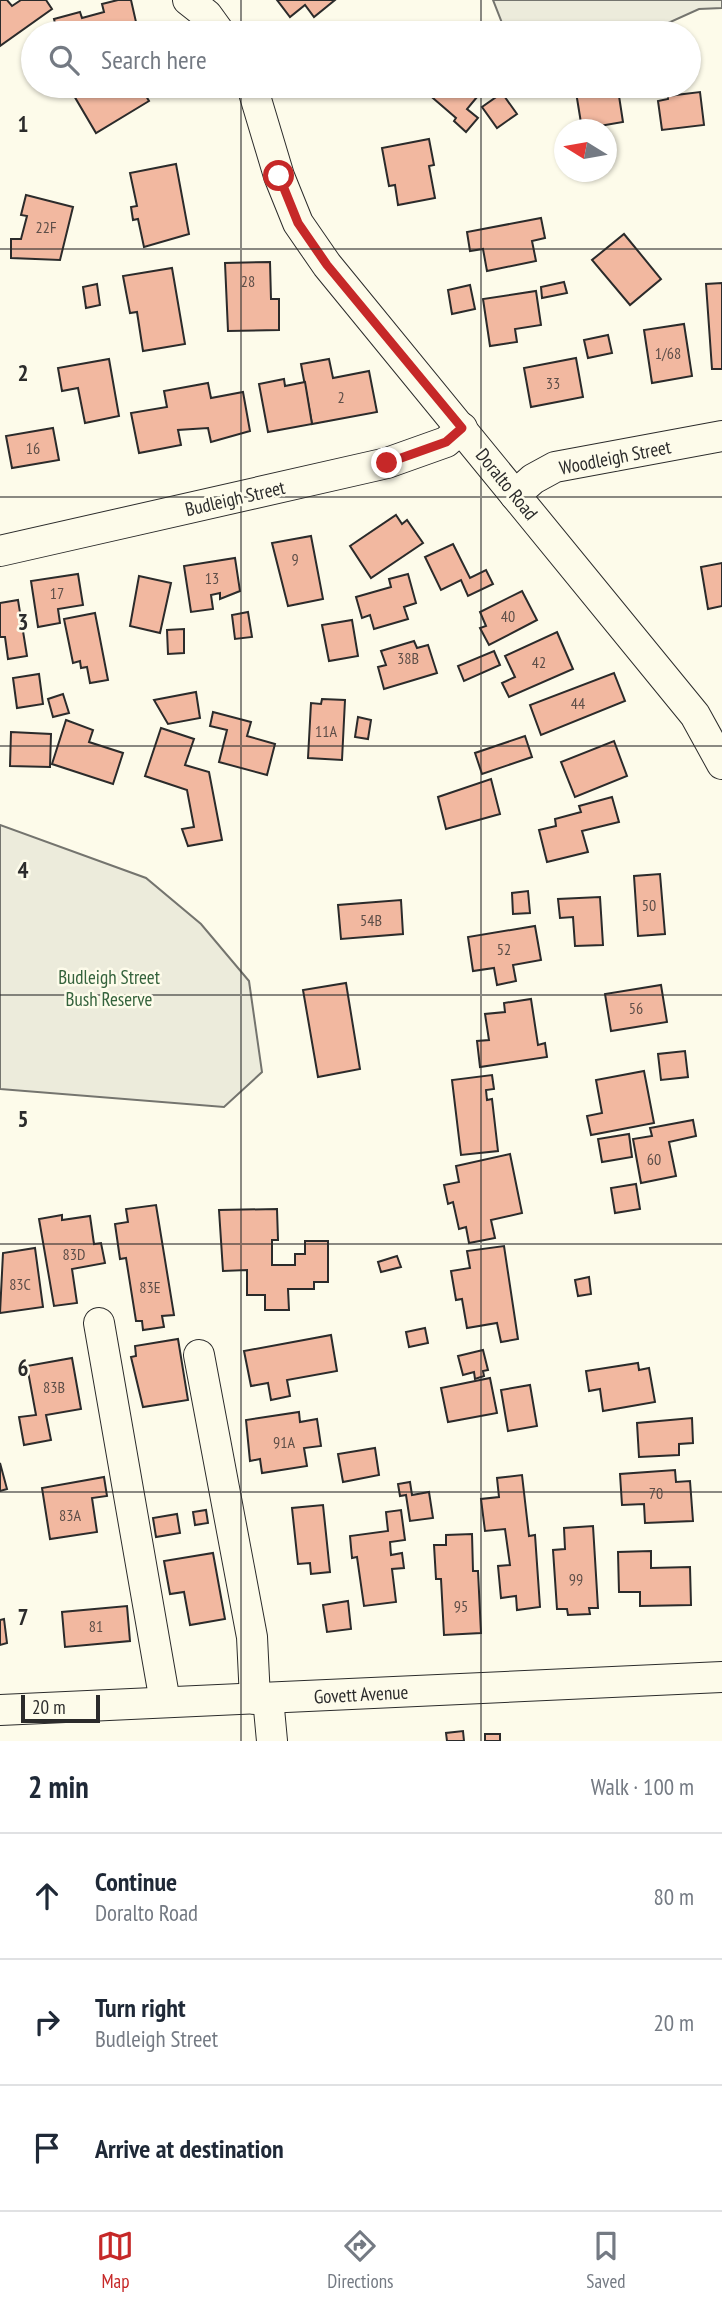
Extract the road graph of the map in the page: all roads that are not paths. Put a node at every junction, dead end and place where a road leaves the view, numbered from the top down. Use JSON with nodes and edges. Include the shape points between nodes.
{"nodes":[{"id":1,"x":188,"y":0,"type":"edge"},
{"id":2,"x":211,"y":21,"type":"edge"},
{"id":3,"x":256,"y":98,"type":"edge"},
{"id":4,"x":462,"y":428,"type":"junction"},
{"id":5,"x":722,"y":436,"type":"edge"},
{"id":6,"x":515,"y":495,"type":"junction"},
{"id":7,"x":0,"y":551,"type":"edge"},
{"id":8,"x":722,"y":764,"type":"edge"},
{"id":9,"x":99,"y":1323,"type":"dead end"},
{"id":10,"x":199,"y":1355,"type":"dead end"},
{"id":11,"x":722,"y":1677,"type":"edge"},
{"id":12,"x":262,"y":1699,"type":"junction"},
{"id":13,"x":165,"y":1702,"type":"junction"},
{"id":14,"x":0,"y":1710,"type":"edge"},
{"id":15,"x":272,"y":1741,"type":"edge"}],
"edges":[{"from":1,"to":2,"type":"street"},
{"from":3,"to":4,"type":"street","name":"Doralto Road","via":[[298,223],[327,265]]},
{"from":4,"to":6,"type":"street","name":"Doralto Road"},
{"from":4,"to":7,"type":"street","name":"Budleigh Street","via":[[446,442],[387,463]]},
{"from":5,"to":6,"type":"street","name":"Woodleigh Street","via":[[555,467]]},
{"from":6,"to":8,"type":"street","name":"Doralto Road","via":[[695,715]]},
{"from":9,"to":13,"type":"street"},
{"from":10,"to":12,"type":"street"},
{"from":11,"to":12,"type":"street","name":"Govett Avenue"},
{"from":12,"to":13,"type":"street","name":"Govett Avenue"},
{"from":12,"to":15,"type":"street"},
{"from":13,"to":14,"type":"street","name":"Govett Avenue"}]}
